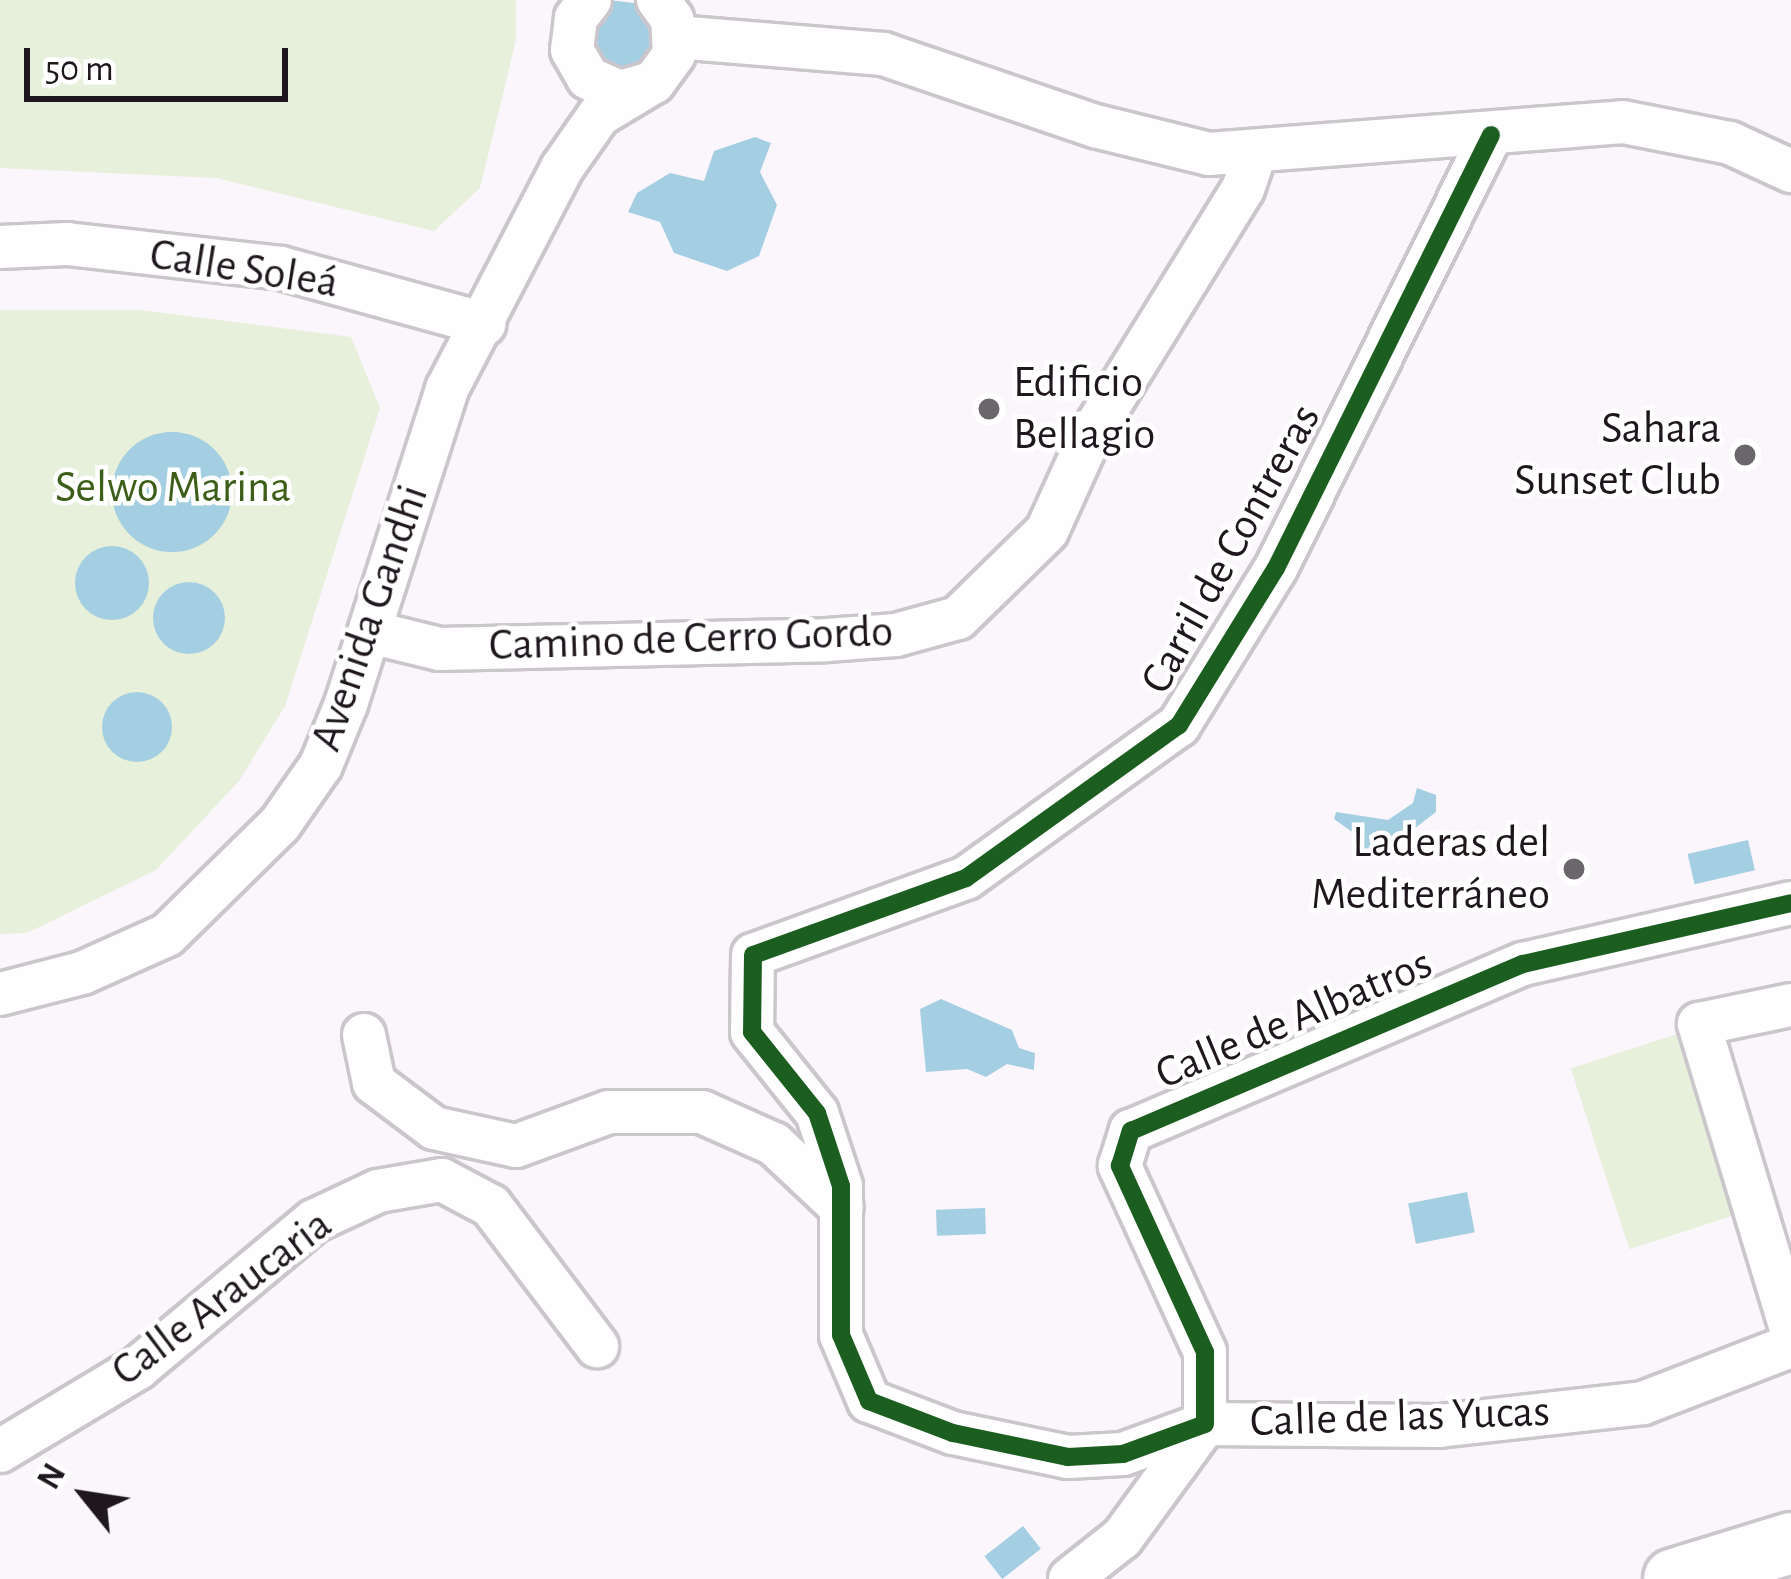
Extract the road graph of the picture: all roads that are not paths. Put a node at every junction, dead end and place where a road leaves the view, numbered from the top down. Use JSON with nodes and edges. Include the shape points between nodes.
{"nodes":[{"id":1,"x":581,"y":6,"type":"edge"},
{"id":2,"x":667,"y":18,"type":"edge"},
{"id":3,"x":577,"y":65,"type":"junction"},
{"id":4,"x":654,"y":82,"type":"junction"},
{"id":5,"x":1491,"y":136,"type":"junction"},
{"id":6,"x":1255,"y":154,"type":"junction"},
{"id":7,"x":562,"y":168,"type":"junction"},
{"id":8,"x":1791,"y":172,"type":"edge"},
{"id":9,"x":0,"y":247,"type":"edge"},
{"id":10,"x":484,"y":324,"type":"junction"},
{"id":11,"x":370,"y":632,"type":"junction"},
{"id":12,"x":1791,"y":903,"type":"edge"},
{"id":13,"x":0,"y":994,"type":"edge"},
{"id":14,"x":1791,"y":1005,"type":"edge"},
{"id":15,"x":364,"y":1035,"type":"dead end"},
{"id":16,"x":843,"y":1208,"type":"junction"},
{"id":17,"x":1789,"y":1330,"type":"edge"},
{"id":18,"x":597,"y":1346,"type":"dead end"},
{"id":19,"x":1205,"y":1424,"type":"junction"},
{"id":20,"x":0,"y":1451,"type":"edge"},
{"id":21,"x":1791,"y":1543,"type":"edge"},
{"id":22,"x":1791,"y":1568,"type":"edge"},
{"id":23,"x":1070,"y":1579,"type":"edge"},
{"id":24,"x":1674,"y":1579,"type":"edge"},
{"id":25,"x":1753,"y":1579,"type":"edge"}],
"edges":[{"from":1,"to":3,"type":"street","name":"Avenida Gandhi"},
{"from":2,"to":4,"type":"street"},
{"from":2,"to":6,"type":"street","via":[[883,54],[1095,126],[1209,154]]},
{"from":3,"to":4,"type":"street","via":[[620,92]]},
{"from":3,"to":7,"type":"street","name":"Avenida Gandhi"},
{"from":4,"to":7,"type":"street","name":"Avenida Gandhi","via":[[599,115]]},
{"from":5,"to":6,"type":"street"},
{"from":5,"to":8,"type":"street","via":[[1623,122],[1730,143]]},
{"from":5,"to":16,"type":"street","name":"Carril de Contreras","via":[[1276,568],[1180,725],[966,878],[753,955],[752,1033],[817,1113]]},
{"from":6,"to":11,"type":"street","name":"Camino de Cerro Gordo","via":[[1244,190],[1089,438],[1048,531],[958,618],[896,635],[781,641],[439,649]]},
{"from":7,"to":10,"type":"street","name":"Avenida Gandhi"},
{"from":9,"to":10,"type":"street","name":"Calle Soleá","via":[[68,244],[281,268]]},
{"from":10,"to":11,"type":"street","name":"Avenida Gandhi","via":[[447,389]]},
{"from":11,"to":13,"type":"street","name":"Avenida Gandhi","via":[[321,765],[229,879],[167,935],[62,980]]},
{"from":12,"to":19,"type":"street","name":"Calle de Albatros","via":[[1523,964],[1131,1131],[1120,1166],[1205,1352]]},
{"from":14,"to":17,"type":"street","via":[[1699,1024]]},
{"from":15,"to":16,"type":"street","via":[[374,1083],[434,1128],[516,1147],[609,1112],[702,1112],[775,1144]]},
{"from":16,"to":19,"type":"street","name":"Carril de Contreras","via":[[841,1335],[869,1401],[953,1433],[1068,1457],[1124,1454]]},
{"from":17,"to":19,"type":"street","name":"Calle de las Yucas","via":[[1643,1403],[1439,1426]]},
{"from":18,"to":20,"type":"street","name":"Calle Araucaria","via":[[491,1206],[442,1180],[378,1190],[314,1221],[138,1368]]},
{"from":19,"to":23,"type":"street","name":"Calle de las Yucas","via":[[1122,1538]]},
{"from":21,"to":24,"type":"street"},
{"from":22,"to":25,"type":"street"}]}
